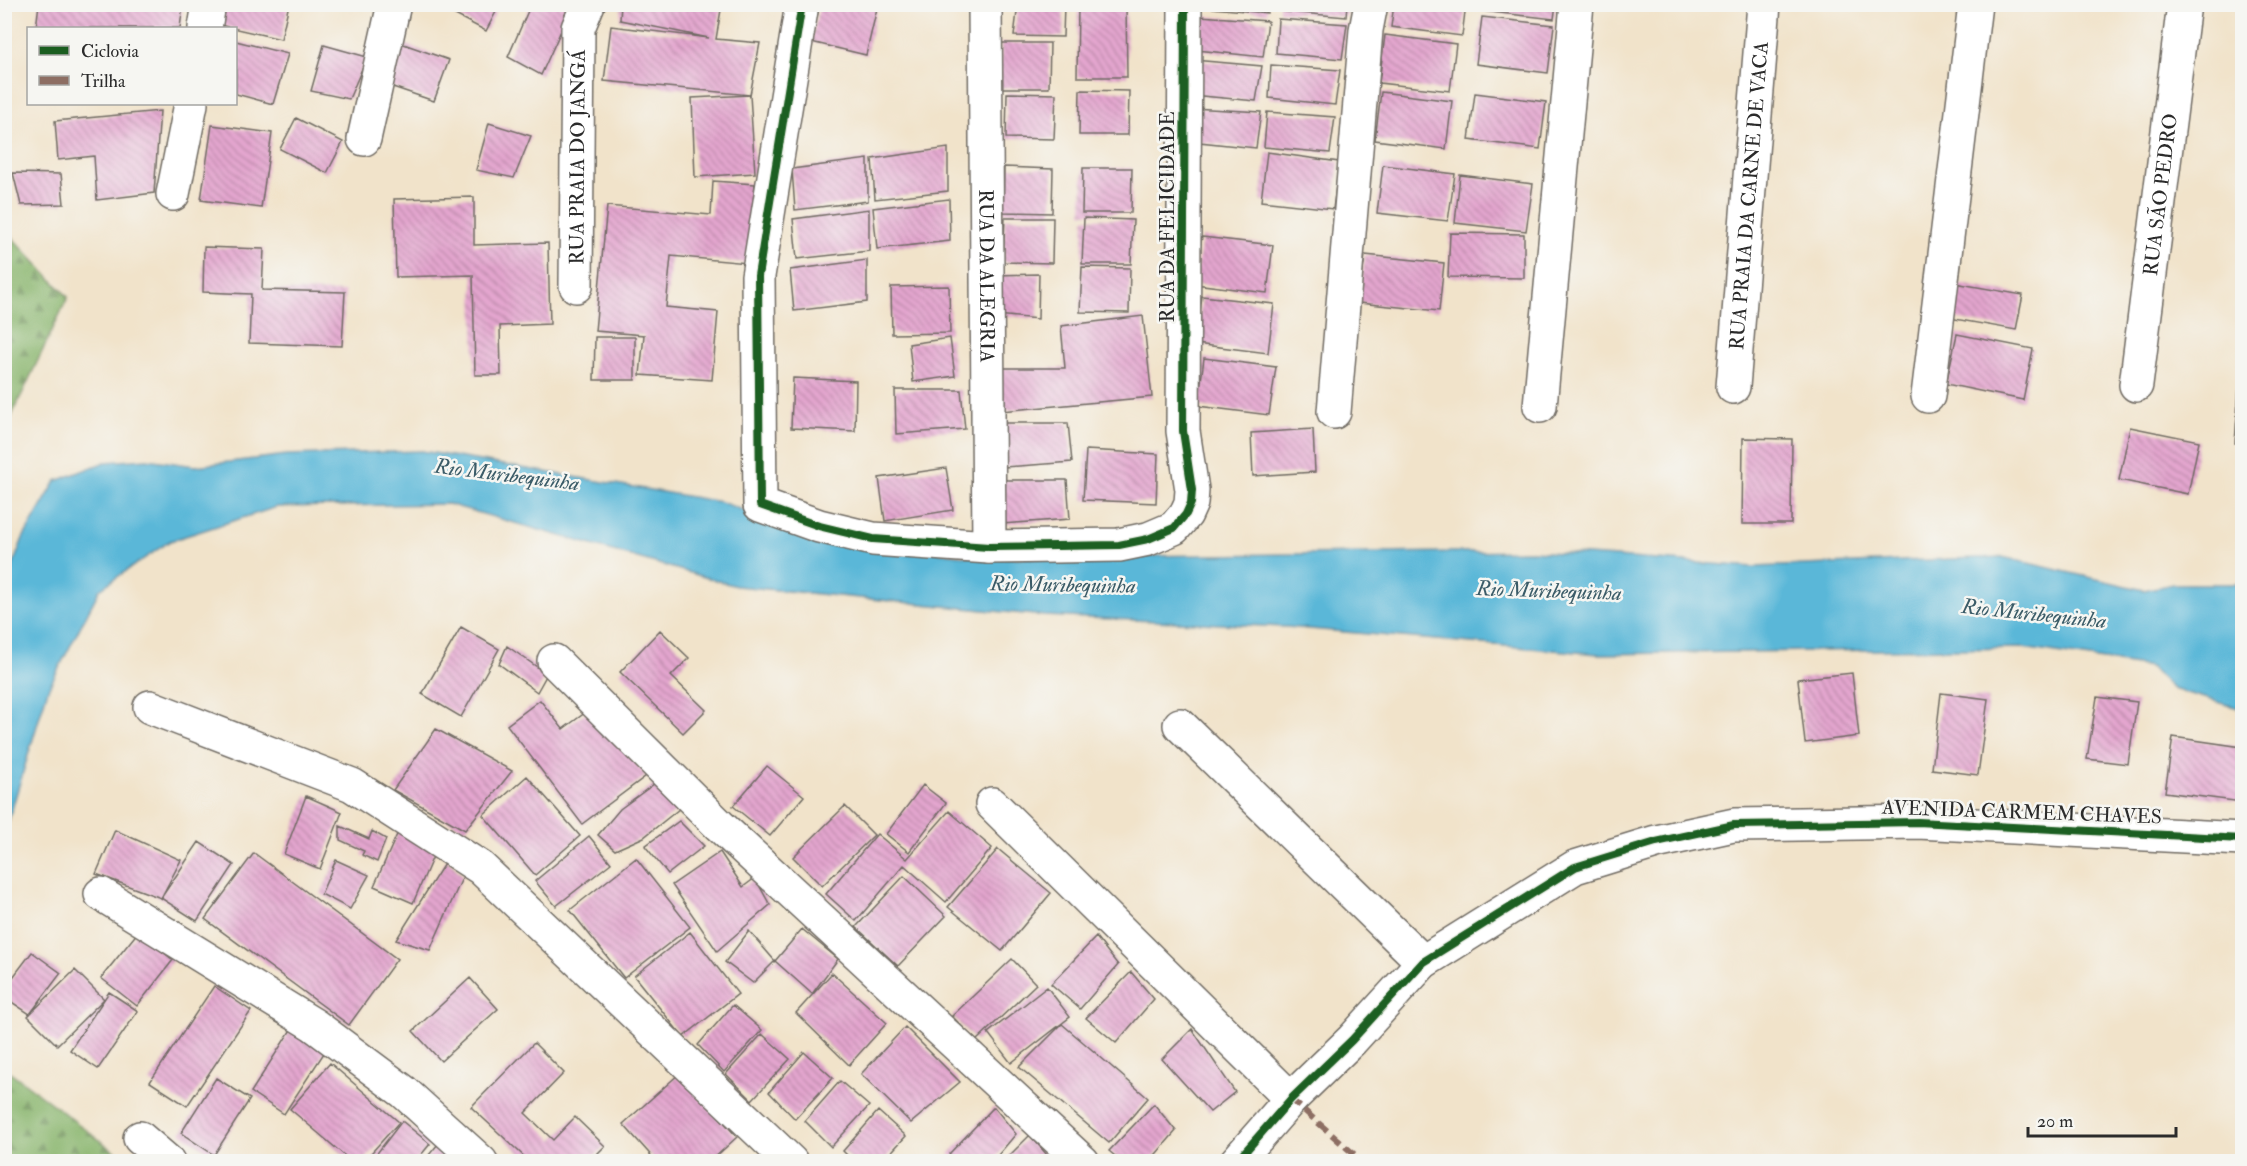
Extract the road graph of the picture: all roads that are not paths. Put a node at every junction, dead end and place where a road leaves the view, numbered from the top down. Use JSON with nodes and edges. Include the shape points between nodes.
{"nodes":[{"id":1,"x":209,"y":4,"type":"edge"},
{"id":2,"x":394,"y":4,"type":"edge"},
{"id":3,"x":802,"y":4,"type":"edge"},
{"id":4,"x":984,"y":4,"type":"edge"},
{"id":5,"x":1185,"y":4,"type":"edge"},
{"id":6,"x":1371,"y":4,"type":"edge"},
{"id":7,"x":1577,"y":4,"type":"edge"},
{"id":8,"x":1764,"y":4,"type":"edge"},
{"id":9,"x":1975,"y":4,"type":"edge"},
{"id":10,"x":2184,"y":4,"type":"edge"},
{"id":11,"x":583,"y":16,"type":"edge"},
{"id":12,"x":205,"y":27,"type":"edge"},
{"id":13,"x":191,"y":105,"type":"edge"},
{"id":14,"x":364,"y":139,"type":"dead end"},
{"id":15,"x":173,"y":195,"type":"dead end"},
{"id":16,"x":576,"y":286,"type":"dead end"},
{"id":17,"x":2136,"y":385,"type":"dead end"},
{"id":18,"x":1733,"y":387,"type":"dead end"},
{"id":19,"x":1928,"y":396,"type":"dead end"},
{"id":20,"x":1540,"y":406,"type":"dead end"},
{"id":21,"x":1334,"y":412,"type":"dead end"},
{"id":22,"x":989,"y":547,"type":"junction"},
{"id":23,"x":554,"y":662,"type":"dead end"},
{"id":24,"x":150,"y":708,"type":"dead end"},
{"id":25,"x":1179,"y":724,"type":"dead end"},
{"id":26,"x":992,"y":804,"type":"dead end"},
{"id":27,"x":2242,"y":839,"type":"edge"},
{"id":28,"x":101,"y":894,"type":"dead end"},
{"id":29,"x":1423,"y":962,"type":"junction"},
{"id":30,"x":1291,"y":1099,"type":"junction"},
{"id":31,"x":140,"y":1138,"type":"dead end"},
{"id":32,"x":168,"y":1161,"type":"edge"},
{"id":33,"x":481,"y":1161,"type":"edge"},
{"id":34,"x":791,"y":1161,"type":"edge"},
{"id":35,"x":1083,"y":1161,"type":"edge"},
{"id":36,"x":1236,"y":1161,"type":"edge"}],
"edges":[{"from":1,"to":12,"type":"street"},
{"from":2,"to":14,"type":"street"},
{"from":3,"to":22,"type":"street","name":"RUA DA FELICIDADE","via":[[758,276],[760,505],[819,526],[873,539]]},
{"from":4,"to":22,"type":"street","name":"RUA DA ALEGRIA"},
{"from":5,"to":22,"type":"street","name":"RUA DA FELICIDADE","via":[[1183,430],[1191,503],[1174,528],[1148,539],[1119,544]]},
{"from":6,"to":21,"type":"street"},
{"from":7,"to":20,"type":"street"},
{"from":8,"to":18,"type":"street","name":"RUA PRAIA DA CARNE DE VACA"},
{"from":9,"to":19,"type":"street"},
{"from":10,"to":17,"type":"street","name":"RUA SÃO PEDRO"},
{"from":11,"to":16,"type":"street","name":"RUA PRAIA DO JANGÁ"},
{"from":13,"to":15,"type":"street"},
{"from":23,"to":35,"type":"street","via":[[719,825]]},
{"from":24,"to":34,"type":"street","via":[[352,785],[481,868]]},
{"from":25,"to":29,"type":"street"},
{"from":26,"to":30,"type":"street"},
{"from":27,"to":29,"type":"street","name":"AVENIDA CARMEM CHAVES","via":[[1918,822],[1734,825],[1656,842],[1575,867]]},
{"from":28,"to":33,"type":"street","via":[[314,1025],[404,1092]]},
{"from":29,"to":30,"type":"street","name":"AVENIDA CARMEM CHAVES"},
{"from":30,"to":36,"type":"street","name":"AVENIDA CARMEM CHAVES"},
{"from":31,"to":32,"type":"street"}]}
